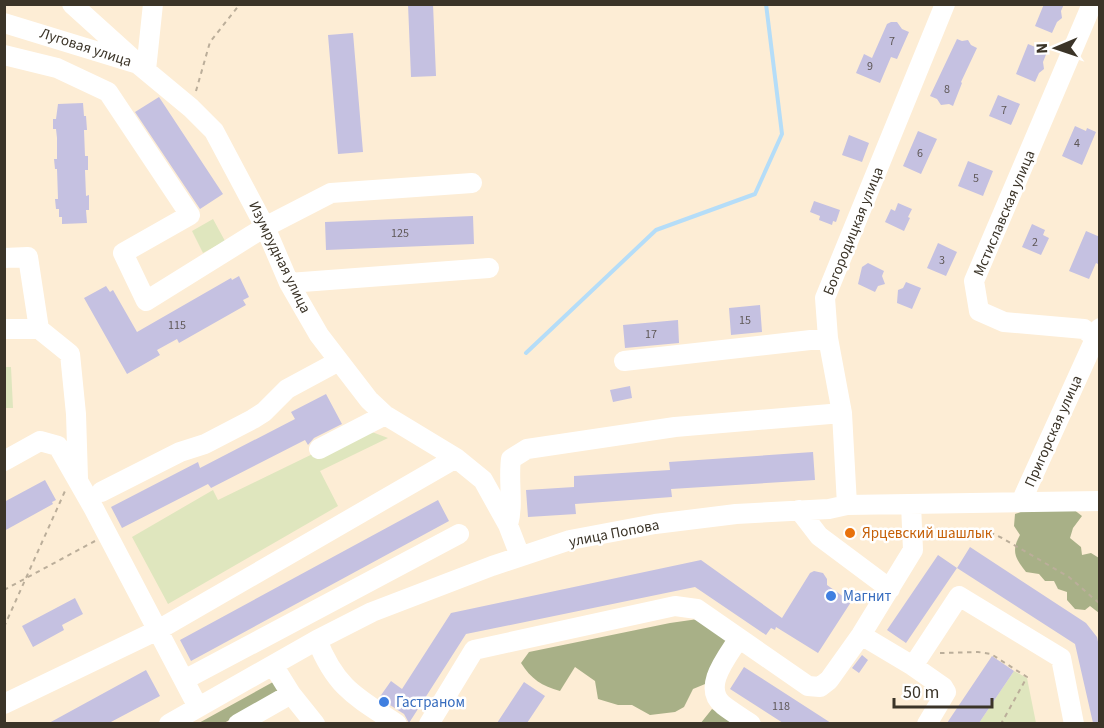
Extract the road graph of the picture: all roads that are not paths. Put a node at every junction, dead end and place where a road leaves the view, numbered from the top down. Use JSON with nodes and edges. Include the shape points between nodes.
{"nodes":[{"id":1,"x":72,"y":4,"type":"edge"},
{"id":2,"x":153,"y":4,"type":"edge"},
{"id":3,"x":945,"y":4,"type":"edge"},
{"id":4,"x":1092,"y":4,"type":"edge"},
{"id":5,"x":4,"y":23,"type":"edge"},
{"id":6,"x":4,"y":55,"type":"edge"},
{"id":7,"x":142,"y":67,"type":"junction"},
{"id":8,"x":214,"y":131,"type":"joint"},
{"id":9,"x":472,"y":183,"type":"dead end"},
{"id":10,"x":265,"y":227,"type":"junction"},
{"id":11,"x":4,"y":258,"type":"edge"},
{"id":12,"x":489,"y":268,"type":"dead end"},
{"id":13,"x":288,"y":282,"type":"junction"},
{"id":14,"x":4,"y":329,"type":"edge"},
{"id":15,"x":39,"y":329,"type":"junction"},
{"id":16,"x":1098,"y":336,"type":"edge"},
{"id":17,"x":828,"y":339,"type":"junction"},
{"id":18,"x":339,"y":361,"type":"junction"},
{"id":19,"x":624,"y":361,"type":"dead end"},
{"id":20,"x":842,"y":413,"type":"junction"},
{"id":21,"x":385,"y":416,"type":"junction"},
{"id":22,"x":319,"y":449,"type":"dead end"},
{"id":23,"x":456,"y":458,"type":"junction"},
{"id":24,"x":4,"y":461,"type":"edge"},
{"id":25,"x":76,"y":476,"type":"junction"},
{"id":26,"x":101,"y":492,"type":"dead end"},
{"id":27,"x":1100,"y":501,"type":"edge"},
{"id":28,"x":1021,"y":502,"type":"junction"},
{"id":29,"x":911,"y":504,"type":"junction"},
{"id":30,"x":847,"y":505,"type":"junction"},
{"id":31,"x":799,"y":510,"type":"junction"},
{"id":32,"x":508,"y":525,"type":"junction"},
{"id":33,"x":459,"y":534,"type":"dead end"},
{"id":34,"x":520,"y":556,"type":"junction"},
{"id":35,"x":890,"y":589,"type":"junction"},
{"id":36,"x":158,"y":630,"type":"junction"},
{"id":37,"x":861,"y":635,"type":"junction"},
{"id":38,"x":739,"y":638,"type":"junction"},
{"id":39,"x":317,"y":640,"type":"junction"},
{"id":40,"x":916,"y":662,"type":"junction"},
{"id":41,"x":273,"y":665,"type":"junction"},
{"id":42,"x":184,"y":680,"type":"junction"},
{"id":43,"x":291,"y":694,"type":"junction"},
{"id":44,"x":4,"y":704,"type":"edge"},
{"id":45,"x":198,"y":707,"type":"junction"},
{"id":46,"x":169,"y":723,"type":"edge"},
{"id":47,"x":238,"y":723,"type":"edge"},
{"id":48,"x":315,"y":723,"type":"edge"},
{"id":49,"x":398,"y":723,"type":"edge"},
{"id":50,"x":429,"y":723,"type":"edge"},
{"id":51,"x":751,"y":723,"type":"edge"},
{"id":52,"x":927,"y":723,"type":"edge"},
{"id":53,"x":1074,"y":723,"type":"edge"}],
"edges":[{"from":1,"to":7,"type":"street"},
{"from":2,"to":7,"type":"street"},
{"from":3,"to":17,"type":"street","name":"Богородицкая улица","via":[[825,298]]},
{"from":4,"to":16,"type":"street","name":"Мстиславская улица","via":[[975,281],[979,311],[1004,322],[1084,329]]},
{"from":5,"to":7,"type":"street","name":"Луговая улица"},
{"from":6,"to":10,"type":"street","via":[[57,68],[108,92],[190,215],[123,253],[146,301]]},
{"from":7,"to":8,"type":"street","name":"Луговая улица"},
{"from":8,"to":10,"type":"street","name":"Изумрудная улица"},
{"from":9,"to":10,"type":"street","via":[[331,193]]},
{"from":10,"to":13,"type":"street","name":"Изумрудная улица"},
{"from":11,"to":15,"type":"street","via":[[28,257]]},
{"from":12,"to":13,"type":"street"},
{"from":13,"to":18,"type":"street","name":"Изумрудная улица"},
{"from":14,"to":15,"type":"street"},
{"from":15,"to":25,"type":"street","via":[[70,354],[76,414]]},
{"from":16,"to":28,"type":"street","name":"Пригорская улица"},
{"from":17,"to":19,"type":"street"},
{"from":17,"to":20,"type":"street","name":"Богородицкая улица"},
{"from":18,"to":21,"type":"street","name":"Изумрудная улица"},
{"from":18,"to":26,"type":"street","via":[[287,389],[259,416]]},
{"from":20,"to":30,"type":"street","name":"Богородицкая улица"},
{"from":20,"to":32,"type":"street","via":[[675,427],[527,449],[511,459]]},
{"from":21,"to":22,"type":"street"},
{"from":21,"to":23,"type":"street","name":"Изумрудная улица"},
{"from":23,"to":32,"type":"street","name":"Изумрудная улица","via":[[483,480]]},
{"from":23,"to":36,"type":"street"},
{"from":24,"to":25,"type":"street","via":[[40,441],[58,446]]},
{"from":25,"to":36,"type":"street"},
{"from":27,"to":28,"type":"street","name":"улица Попова"},
{"from":28,"to":29,"type":"street","name":"улица Попова"},
{"from":29,"to":30,"type":"street","name":"улица Попова"},
{"from":29,"to":35,"type":"street","via":[[913,550]]},
{"from":30,"to":31,"type":"street","name":"улица Попова"},
{"from":31,"to":34,"type":"street","name":"улица Попова","via":[[655,524],[570,540]]},
{"from":31,"to":35,"type":"street","via":[[819,536]]},
{"from":32,"to":34,"type":"street","name":"Изумрудная улица"},
{"from":33,"to":42,"type":"street"},
{"from":34,"to":39,"type":"street","name":"улица Попова","via":[[372,612]]},
{"from":35,"to":37,"type":"street"},
{"from":36,"to":42,"type":"street"},
{"from":36,"to":44,"type":"street"},
{"from":37,"to":38,"type":"street","via":[[820,687],[808,686]]},
{"from":37,"to":40,"type":"street"},
{"from":38,"to":50,"type":"street","via":[[697,609],[675,606],[474,650]]},
{"from":38,"to":51,"type":"street","via":[[714,687],[722,704]]},
{"from":39,"to":41,"type":"street","name":"улица Попова"},
{"from":39,"to":49,"type":"street","via":[[336,678],[351,694]]},
{"from":40,"to":52,"type":"street","via":[[946,692]]},
{"from":40,"to":53,"type":"street","via":[[959,597],[1061,658]]},
{"from":41,"to":43,"type":"street"},
{"from":41,"to":45,"type":"street","name":"улица Попова"},
{"from":42,"to":45,"type":"street"},
{"from":43,"to":47,"type":"street"},
{"from":43,"to":48,"type":"street"},
{"from":45,"to":46,"type":"street","name":"улица Попова"}]}
